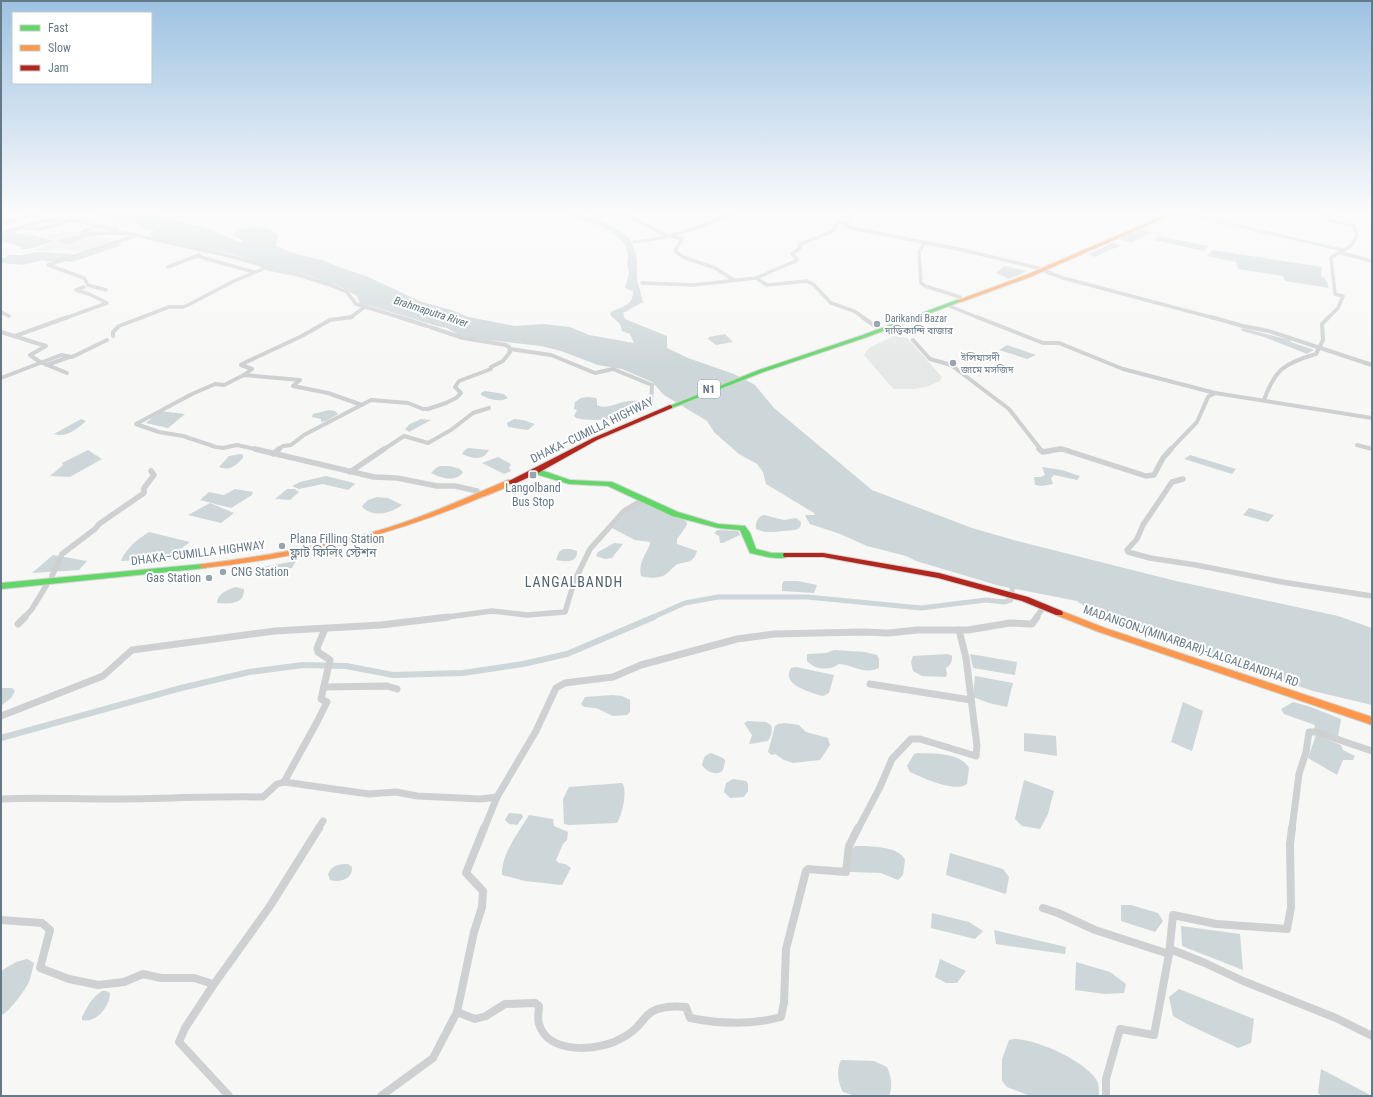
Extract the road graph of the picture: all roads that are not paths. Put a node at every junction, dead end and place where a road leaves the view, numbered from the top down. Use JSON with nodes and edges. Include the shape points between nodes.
{"nodes":[{"id":1,"x":48,"y":264,"type":"edge"},
{"id":2,"x":175,"y":264,"type":"edge"},
{"id":3,"x":226,"y":264,"type":"edge"},
{"id":4,"x":258,"y":264,"type":"edge"},
{"id":5,"x":704,"y":264,"type":"edge"},
{"id":6,"x":790,"y":264,"type":"edge"},
{"id":7,"x":920,"y":264,"type":"edge"},
{"id":8,"x":1019,"y":264,"type":"edge"},
{"id":9,"x":1051,"y":264,"type":"edge"},
{"id":10,"x":1051,"y":264,"type":"edge"},
{"id":11,"x":1331,"y":264,"type":"edge"},
{"id":12,"x":168,"y":267,"type":"dead end"},
{"id":13,"x":266,"y":268,"type":"junction"},
{"id":14,"x":1040,"y":269,"type":"junction"},
{"id":15,"x":254,"y":272,"type":"junction"},
{"id":16,"x":756,"y":278,"type":"junction"},
{"id":17,"x":734,"y":280,"type":"junction"},
{"id":18,"x":642,"y":283,"type":"dead end"},
{"id":19,"x":84,"y":287,"type":"dead end"},
{"id":20,"x":106,"y":290,"type":"dead end"},
{"id":21,"x":960,"y":297,"type":"junction"},
{"id":22,"x":947,"y":305,"type":"junction"},
{"id":23,"x":366,"y":306,"type":"junction"},
{"id":24,"x":1,"y":312,"type":"edge"},
{"id":25,"x":10,"y":316,"type":"dead end"},
{"id":26,"x":878,"y":328,"type":"junction"},
{"id":27,"x":1,"y":332,"type":"edge"},
{"id":28,"x":15,"y":336,"type":"junction"},
{"id":29,"x":113,"y":336,"type":"dead end"},
{"id":30,"x":107,"y":340,"type":"dead end"},
{"id":31,"x":913,"y":340,"type":"dead end"},
{"id":32,"x":1320,"y":348,"type":"junction"},
{"id":33,"x":510,"y":349,"type":"junction"},
{"id":34,"x":72,"y":357,"type":"junction"},
{"id":35,"x":40,"y":362,"type":"junction"},
{"id":36,"x":47,"y":365,"type":"junction"},
{"id":37,"x":1372,"y":365,"type":"edge"},
{"id":38,"x":759,"y":370,"type":"junction"},
{"id":39,"x":67,"y":373,"type":"dead end"},
{"id":40,"x":244,"y":375,"type":"junction"},
{"id":41,"x":1,"y":378,"type":"edge"},
{"id":42,"x":1215,"y":393,"type":"junction"},
{"id":43,"x":1264,"y":400,"type":"junction"},
{"id":44,"x":651,"y":403,"type":"dead end"},
{"id":45,"x":362,"y":405,"type":"junction"},
{"id":46,"x":489,"y":408,"type":"dead end"},
{"id":47,"x":662,"y":408,"type":"junction"},
{"id":48,"x":1372,"y":418,"type":"edge"},
{"id":49,"x":1357,"y":444,"type":"dead end"},
{"id":50,"x":1372,"y":449,"type":"edge"},
{"id":51,"x":273,"y":454,"type":"junction"},
{"id":52,"x":151,"y":471,"type":"dead end"},
{"id":53,"x":535,"y":471,"type":"junction"},
{"id":54,"x":350,"y":472,"type":"junction"},
{"id":55,"x":1183,"y":479,"type":"dead end"},
{"id":56,"x":477,"y":491,"type":"junction"},
{"id":57,"x":644,"y":499,"type":"junction"},
{"id":58,"x":50,"y":579,"type":"junction"},
{"id":59,"x":1,"y":582,"type":"edge"},
{"id":60,"x":1,"y":586,"type":"edge"},
{"id":61,"x":1372,"y":596,"type":"edge"},
{"id":62,"x":1044,"y":606,"type":"junction"},
{"id":63,"x":18,"y":624,"type":"dead end"},
{"id":64,"x":325,"y":629,"type":"junction"},
{"id":65,"x":959,"y":630,"type":"junction"},
{"id":66,"x":870,"y":684,"type":"dead end"},
{"id":67,"x":324,"y":687,"type":"junction"},
{"id":68,"x":397,"y":689,"type":"dead end"},
{"id":69,"x":970,"y":700,"type":"junction"},
{"id":70,"x":1,"y":716,"type":"edge"},
{"id":71,"x":1372,"y":721,"type":"edge"},
{"id":72,"x":1372,"y":751,"type":"edge"},
{"id":73,"x":284,"y":782,"type":"junction"},
{"id":74,"x":497,"y":797,"type":"junction"},
{"id":75,"x":1,"y":800,"type":"edge"},
{"id":76,"x":323,"y":821,"type":"dead end"},
{"id":77,"x":1043,"y":908,"type":"dead end"},
{"id":78,"x":1,"y":920,"type":"edge"},
{"id":79,"x":1170,"y":952,"type":"junction"},
{"id":80,"x":212,"y":987,"type":"junction"},
{"id":81,"x":457,"y":1012,"type":"junction"},
{"id":82,"x":1372,"y":1036,"type":"edge"},
{"id":83,"x":229,"y":1096,"type":"edge"},
{"id":84,"x":381,"y":1096,"type":"edge"},
{"id":85,"x":1106,"y":1096,"type":"edge"}],
"edges":[{"from":1,"to":20,"type":"street","via":[[84,278],[88,285]]},
{"from":2,"to":12,"type":"street"},
{"from":3,"to":15,"type":"street"},
{"from":4,"to":13,"type":"street"},
{"from":5,"to":17,"type":"street"},
{"from":6,"to":16,"type":"street"},
{"from":7,"to":21,"type":"street","via":[[921,282],[925,286]]},
{"from":8,"to":14,"type":"street"},
{"from":9,"to":14,"type":"main road","name":"DHAKA–CUMILLA HIGHWAY","number":"N1"},
{"from":10,"to":14,"type":"main road","name":"DHAKA–CUMILLA HIGHWAY","number":"N1"},
{"from":11,"to":32,"type":"street","via":[[1335,294],[1344,296],[1338,308],[1322,324],[1324,334]]},
{"from":13,"to":15,"type":"street"},
{"from":13,"to":23,"type":"street","via":[[330,285],[347,292],[356,304]]},
{"from":14,"to":21,"type":"main road","name":"DHAKA–CUMILLA HIGHWAY","number":"N1"},
{"from":14,"to":22,"type":"main road","name":"DHAKA–CUMILLA HIGHWAY","number":"N1"},
{"from":14,"to":32,"type":"street","via":[[1063,278],[1194,311]]},
{"from":15,"to":29,"type":"street","via":[[188,305],[169,307],[119,326],[112,332]]},
{"from":16,"to":17,"type":"street"},
{"from":16,"to":26,"type":"street","via":[[767,285],[807,281],[831,303],[854,311]]},
{"from":17,"to":18,"type":"street","via":[[694,285]]},
{"from":19,"to":28,"type":"street","via":[[76,290],[107,303]]},
{"from":21,"to":26,"type":"main road","name":"DHAKA–CUMILLA HIGHWAY","number":"N1"},
{"from":22,"to":38,"type":"main road","name":"DHAKA–CUMILLA HIGHWAY","number":"N1","via":[[864,336]]},
{"from":22,"to":42,"type":"street","via":[[1043,343],[1059,343],[1123,369]]},
{"from":23,"to":33,"type":"street","via":[[463,338],[506,345]]},
{"from":23,"to":40,"type":"street","via":[[350,318],[330,320],[240,365],[252,369]]},
{"from":24,"to":25,"type":"street"},
{"from":26,"to":38,"type":"main road","name":"DHAKA–CUMILLA HIGHWAY","number":"N1"},
{"from":27,"to":28,"type":"street"},
{"from":28,"to":35,"type":"street","via":[[46,346],[30,355]]},
{"from":30,"to":34,"type":"street"},
{"from":31,"to":42,"type":"street","via":[[930,359],[951,365],[1009,408],[1043,452],[1068,450],[1146,476],[1154,475],[1164,458],[1197,422],[1208,397]]},
{"from":32,"to":37,"type":"street"},
{"from":32,"to":43,"type":"street","via":[[1316,354],[1284,366],[1272,377]]},
{"from":33,"to":44,"type":"street","via":[[551,355],[594,373],[610,369],[621,372],[652,385]]},
{"from":33,"to":45,"type":"street","via":[[502,361],[491,369],[459,381],[455,387],[461,393],[446,403],[423,409],[402,402],[371,400]]},
{"from":34,"to":35,"type":"street","via":[[61,355]]},
{"from":34,"to":36,"type":"street"},
{"from":35,"to":36,"type":"street"},
{"from":35,"to":41,"type":"street"},
{"from":36,"to":39,"type":"street"},
{"from":38,"to":47,"type":"main road","name":"DHAKA–CUMILLA HIGHWAY","number":"N1"},
{"from":40,"to":45,"type":"street","via":[[300,380],[293,386],[343,396]]},
{"from":40,"to":51,"type":"street","via":[[224,385],[215,384],[192,394],[136,424],[159,432],[183,436],[216,448],[237,445]]},
{"from":42,"to":43,"type":"street"},
{"from":43,"to":48,"type":"street"},
{"from":45,"to":51,"type":"street","via":[[304,435],[291,445],[283,446]]},
{"from":46,"to":54,"type":"street","via":[[473,413],[428,443],[403,436]]},
{"from":47,"to":53,"type":"main road","name":"DHAKA–CUMILLA HIGHWAY","number":"N1","via":[[595,439]]},
{"from":47,"to":56,"type":"main road","name":"DHAKA–CUMILLA HIGHWAY","number":"N1","via":[[608,429]]},
{"from":49,"to":50,"type":"street"},
{"from":51,"to":54,"type":"street"},
{"from":52,"to":58,"type":"street","via":[[154,475],[144,488],[144,493],[62,554]]},
{"from":53,"to":57,"type":"main road","via":[[569,482],[609,484]]},
{"from":53,"to":58,"type":"main road","name":"DHAKA–CUMILLA HIGHWAY","number":"N1","via":[[437,512],[374,534],[303,552],[239,562]]},
{"from":54,"to":56,"type":"street"},
{"from":55,"to":61,"type":"street","via":[[1172,482],[1128,552],[1282,582]]},
{"from":56,"to":58,"type":"main road","name":"DHAKA–CUMILLA HIGHWAY","number":"N1","via":[[388,524],[288,550]]},
{"from":57,"to":62,"type":"main road","name":"MADANGONJ(MINARBARI)-LALGALBANDHA RD","via":[[675,514],[698,521],[742,528],[753,551],[757,553],[772,556],[823,555],[938,576]]},
{"from":57,"to":64,"type":"street","via":[[624,511],[590,549],[574,582],[565,612],[527,615],[492,611],[381,625]]},
{"from":58,"to":59,"type":"main road","name":"DHAKA–CUMILLA HIGHWAY","number":"N1"},
{"from":58,"to":60,"type":"main road","name":"DHAKA–CUMILLA HIGHWAY","number":"N1"},
{"from":58,"to":63,"type":"street","via":[[32,609]]},
{"from":62,"to":65,"type":"street","via":[[1032,624],[1010,623]]},
{"from":62,"to":71,"type":"main road","name":"MADANGONJ(MINARBARI)-LALGALBANDHA RD","via":[[1102,630]]},
{"from":64,"to":67,"type":"street","via":[[317,648],[318,652],[330,660]]},
{"from":64,"to":70,"type":"street","via":[[275,631],[132,650],[103,676]]},
{"from":65,"to":69,"type":"street","via":[[966,658]]},
{"from":65,"to":74,"type":"street","via":[[774,634],[709,647],[642,665],[612,677],[565,683],[556,688],[536,731]]},
{"from":66,"to":69,"type":"street"},
{"from":67,"to":68,"type":"street","via":[[387,686]]},
{"from":67,"to":73,"type":"street","via":[[321,699],[327,702],[319,721],[293,762]]},
{"from":69,"to":81,"type":"street","via":[[977,746],[976,756],[920,739],[911,739],[892,758],[849,846],[846,872],[806,870],[786,949],[781,1017],[741,1022],[698,1020],[690,1018],[686,1007],[668,1006],[647,1014],[634,1031],[607,1045],[588,1049],[564,1046],[548,1036],[540,1027],[539,1006],[534,1003],[505,1004],[486,1016],[475,1019]]},
{"from":72,"to":79,"type":"street","via":[[1316,732],[1309,732],[1299,774],[1290,844],[1291,907],[1287,929],[1216,924],[1173,915]]},
{"from":73,"to":74,"type":"street","via":[[370,794],[396,792],[417,796],[481,799]]},
{"from":73,"to":75,"type":"street","via":[[277,784],[263,797],[37,797]]},
{"from":74,"to":81,"type":"street","via":[[466,873],[483,891],[482,907]]},
{"from":76,"to":80,"type":"street","via":[[284,888]]},
{"from":77,"to":79,"type":"street","via":[[1095,930]]},
{"from":78,"to":80,"type":"street","via":[[42,923],[50,930],[40,968],[50,973],[90,985],[114,985],[143,974],[161,978],[194,978],[210,983]]},
{"from":79,"to":82,"type":"street","via":[[1205,963],[1336,1018]]},
{"from":79,"to":85,"type":"street","via":[[1154,1035],[1120,1029],[1106,1079]]},
{"from":80,"to":83,"type":"street","via":[[182,1032],[179,1042]]},
{"from":81,"to":84,"type":"street","via":[[433,1058]]}]}
